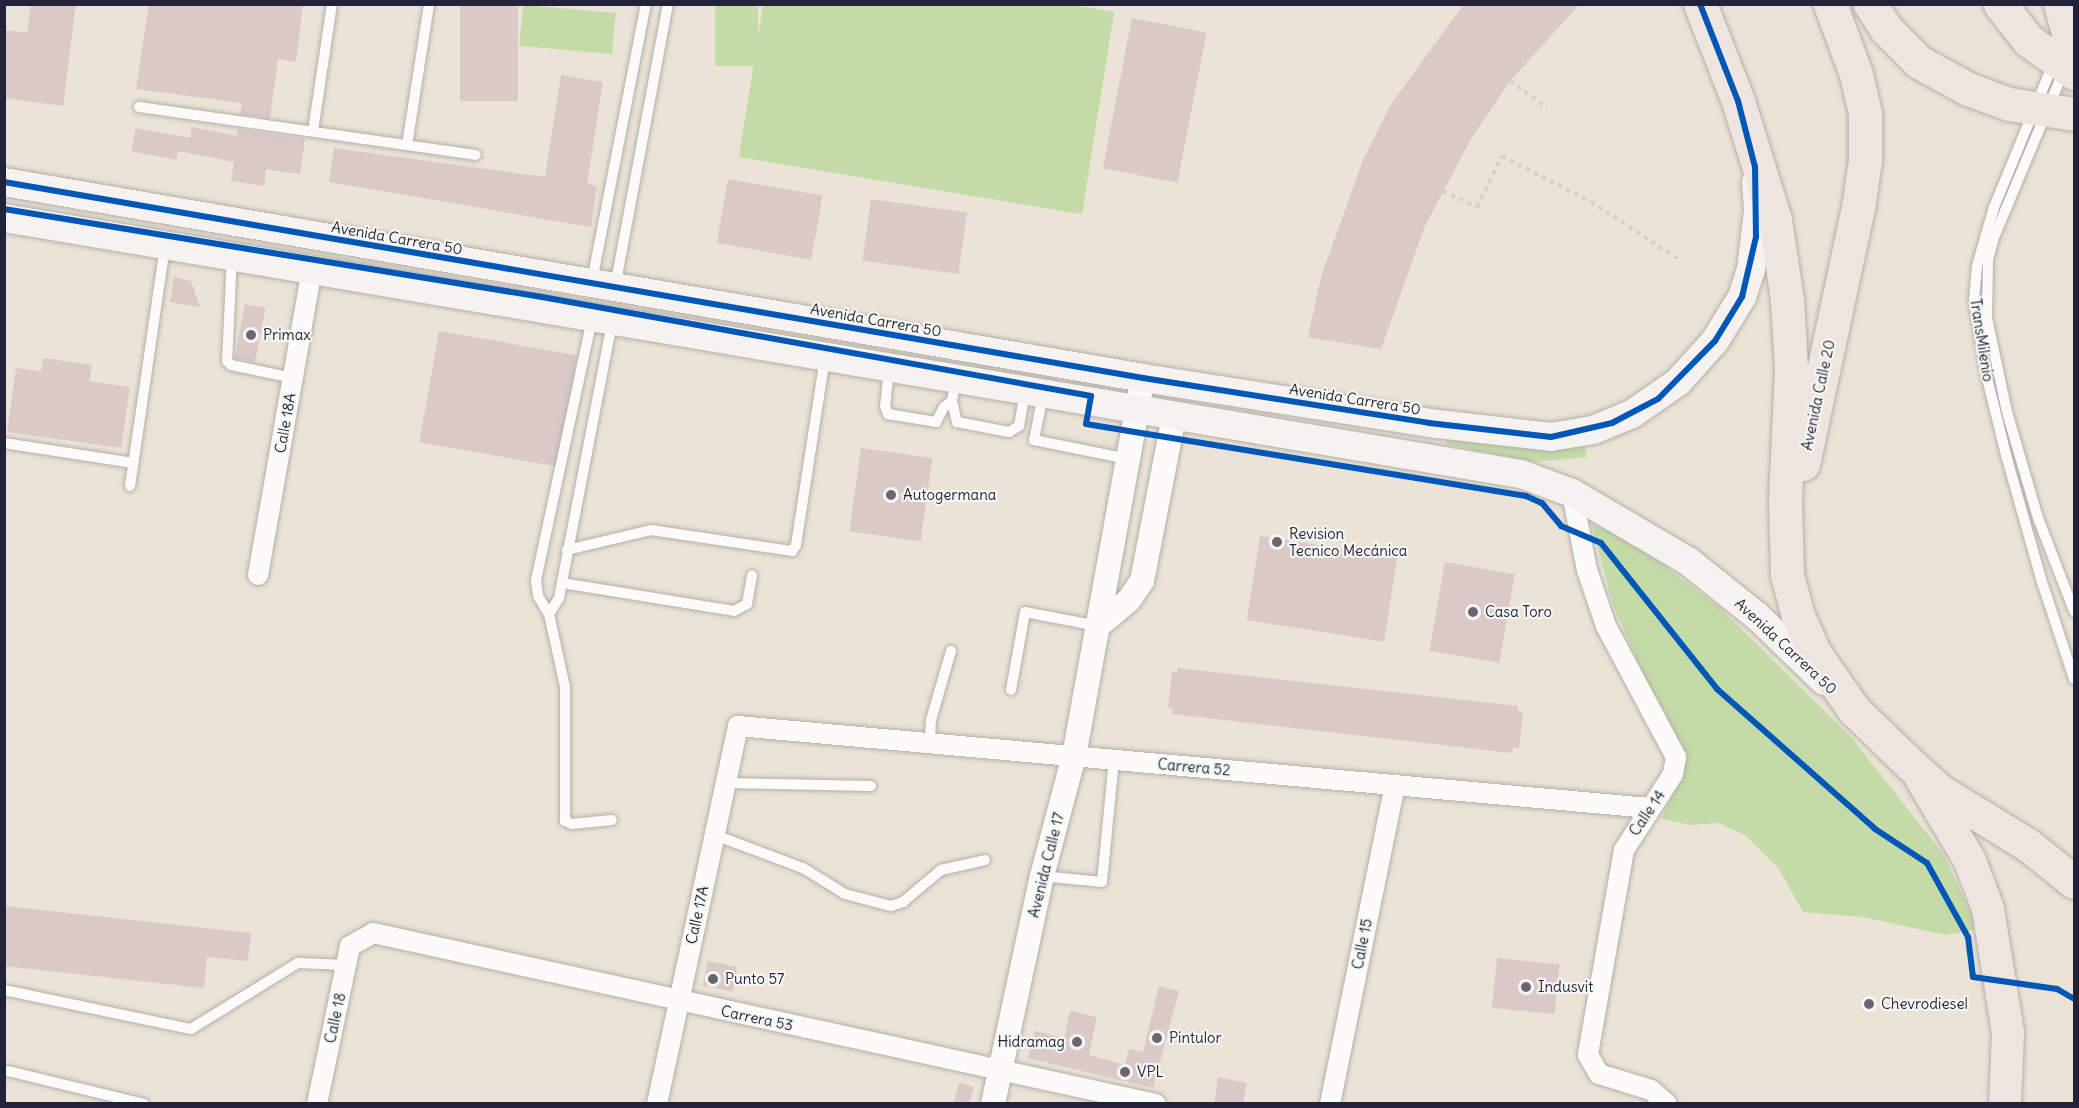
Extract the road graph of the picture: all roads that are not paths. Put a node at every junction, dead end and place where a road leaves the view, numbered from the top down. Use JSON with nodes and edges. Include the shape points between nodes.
{"nodes":[{"id":1,"x":332,"y":4,"type":"edge"},
{"id":2,"x":429,"y":4,"type":"edge"},
{"id":3,"x":646,"y":4,"type":"edge"},
{"id":4,"x":668,"y":4,"type":"edge"},
{"id":5,"x":1700,"y":4,"type":"edge"},
{"id":6,"x":1830,"y":4,"type":"edge"},
{"id":7,"x":1870,"y":4,"type":"edge"},
{"id":8,"x":2000,"y":4,"type":"edge"},
{"id":9,"x":2068,"y":45,"type":"edge"},
{"id":10,"x":139,"y":106,"type":"dead end"},
{"id":11,"x":2052,"y":111,"type":"edge"},
{"id":12,"x":313,"y":131,"type":"junction"},
{"id":13,"x":1749,"y":135,"type":"junction"},
{"id":14,"x":407,"y":145,"type":"junction"},
{"id":15,"x":477,"y":155,"type":"dead end"},
{"id":16,"x":4,"y":182,"type":"edge"},
{"id":17,"x":4,"y":218,"type":"edge"},
{"id":18,"x":165,"y":245,"type":"junction"},
{"id":19,"x":232,"y":256,"type":"junction"},
{"id":20,"x":312,"y":270,"type":"junction"},
{"id":21,"x":603,"y":286,"type":"junction"},
{"id":22,"x":602,"y":319,"type":"junction"},
{"id":23,"x":1715,"y":342,"type":"joint"},
{"id":24,"x":825,"y":358,"type":"junction"},
{"id":25,"x":889,"y":369,"type":"junction"},
{"id":26,"x":293,"y":378,"type":"junction"},
{"id":27,"x":1143,"y":378,"type":"junction"},
{"id":28,"x":954,"y":391,"type":"junction"},
{"id":29,"x":1034,"y":394,"type":"junction"},
{"id":30,"x":1137,"y":411,"type":"junction"},
{"id":31,"x":1173,"y":417,"type":"junction"},
{"id":32,"x":1413,"y":436,"type":"junction"},
{"id":33,"x":4,"y":443,"type":"edge"},
{"id":34,"x":1128,"y":459,"type":"junction"},
{"id":35,"x":133,"y":463,"type":"junction"},
{"id":36,"x":130,"y":486,"type":"dead end"},
{"id":37,"x":1572,"y":493,"type":"junction"},
{"id":38,"x":567,"y":550,"type":"junction"},
{"id":39,"x":258,"y":575,"type":"dead end"},
{"id":40,"x":752,"y":575,"type":"dead end"},
{"id":41,"x":562,"y":583,"type":"junction"},
{"id":42,"x":2074,"y":611,"type":"edge"},
{"id":43,"x":549,"y":614,"type":"junction"},
{"id":44,"x":1098,"y":626,"type":"junction"},
{"id":45,"x":951,"y":651,"type":"dead end"},
{"id":46,"x":2074,"y":679,"type":"edge"},
{"id":47,"x":1011,"y":690,"type":"dead end"},
{"id":48,"x":1854,"y":710,"type":"junction"},
{"id":49,"x":738,"y":726,"type":"joint"},
{"id":50,"x":930,"y":743,"type":"junction"},
{"id":51,"x":1074,"y":756,"type":"junction"},
{"id":52,"x":1114,"y":760,"type":"junction"},
{"id":53,"x":1911,"y":765,"type":"junction"},
{"id":54,"x":726,"y":783,"type":"junction"},
{"id":55,"x":1395,"y":785,"type":"junction"},
{"id":56,"x":871,"y":786,"type":"dead end"},
{"id":57,"x":1649,"y":808,"type":"junction"},
{"id":58,"x":612,"y":820,"type":"dead end"},
{"id":59,"x":714,"y":836,"type":"junction"},
{"id":60,"x":985,"y":860,"type":"dead end"},
{"id":61,"x":1042,"y":876,"type":"junction"},
{"id":62,"x":2074,"y":882,"type":"edge"},
{"id":63,"x":359,"y":937,"type":"joint"},
{"id":64,"x":346,"y":965,"type":"junction"},
{"id":65,"x":4,"y":990,"type":"edge"},
{"id":66,"x":679,"y":1002,"type":"junction"},
{"id":67,"x":1000,"y":1070,"type":"junction"},
{"id":68,"x":8,"y":1071,"type":"dead end"},
{"id":69,"x":144,"y":1104,"type":"edge"},
{"id":70,"x":317,"y":1104,"type":"edge"},
{"id":71,"x":657,"y":1104,"type":"edge"},
{"id":72,"x":993,"y":1104,"type":"edge"},
{"id":73,"x":1156,"y":1104,"type":"edge"},
{"id":74,"x":1330,"y":1104,"type":"edge"},
{"id":75,"x":1667,"y":1104,"type":"edge"},
{"id":76,"x":2005,"y":1104,"type":"edge"}],
"edges":[{"from":1,"to":12,"type":"lane"},
{"from":2,"to":14,"type":"lane"},
{"from":3,"to":21,"type":"lane"},
{"from":4,"to":21,"type":"lane"},
{"from":5,"to":13,"type":"highway","name":"Avenida Calle 20"},
{"from":6,"to":53,"type":"highway","name":"Avenida Calle 20","via":[[1863,103],[1864,160],[1858,208],[1802,471],[1802,553],[1827,640],[1846,676]]},
{"from":7,"to":11,"type":"highway","via":[[1886,30],[1919,62],[1968,89]]},
{"from":8,"to":9,"type":"highway","via":[[2028,40]]},
{"from":9,"to":11,"type":"lane","name":"TransMilenio"},
{"from":10,"to":12,"type":"lane"},
{"from":11,"to":42,"type":"lane","name":"TransMilenio","via":[[1994,237],[1988,260],[1988,318],[2007,412],[2038,518]]},
{"from":11,"to":46,"type":"lane","name":"TransMilenio","via":[[1985,234],[1974,302],[2006,455]]},
{"from":12,"to":14,"type":"lane"},
{"from":13,"to":23,"type":"main road","name":"Avenida Calle 20","via":[[1758,210],[1754,248],[1742,297]]},
{"from":13,"to":48,"type":"highway","name":"Avenida Calle 20","via":[[1774,220],[1787,299],[1791,368],[1785,499],[1787,575],[1815,654]]},
{"from":14,"to":15,"type":"lane"},
{"from":16,"to":21,"type":"main road","name":"Avenida Carrera 50"},
{"from":17,"to":18,"type":"main road","name":"Avenida Carrera 50"},
{"from":18,"to":19,"type":"main road","name":"Avenida Carrera 50"},
{"from":18,"to":35,"type":"lane"},
{"from":19,"to":20,"type":"main road","name":"Avenida Carrera 50"},
{"from":19,"to":26,"type":"lane","via":[[226,361]]},
{"from":20,"to":22,"type":"main road","name":"Avenida Carrera 50"},
{"from":20,"to":26,"type":"street","name":"Calle 18A"},
{"from":21,"to":27,"type":"main road","name":"Avenida Carrera 50"},
{"from":22,"to":24,"type":"main road","name":"Avenida Carrera 50"},
{"from":22,"to":38,"type":"lane"},
{"from":22,"to":43,"type":"lane","via":[[536,581],[538,596]]},
{"from":23,"to":32,"type":"main road","name":"Avenida Carrera 50","via":[[1658,399],[1593,430],[1540,436]]},
{"from":24,"to":25,"type":"main road","name":"Avenida Carrera 50"},
{"from":24,"to":38,"type":"lane","via":[[792,551],[651,530]]},
{"from":25,"to":28,"type":"main road","name":"Avenida Carrera 50"},
{"from":25,"to":28,"type":"lane","via":[[885,406],[888,414],[936,422]]},
{"from":26,"to":39,"type":"street","name":"Calle 18A"},
{"from":27,"to":30,"type":"street","name":"Avenida Calle 17"},
{"from":27,"to":32,"type":"main road","name":"Avenida Carrera 50"},
{"from":28,"to":29,"type":"main road","name":"Avenida Carrera 50"},
{"from":28,"to":29,"type":"lane","via":[[957,422],[1014,432]]},
{"from":29,"to":30,"type":"main road","name":"Avenida Carrera 50"},
{"from":29,"to":34,"type":"lane","via":[[1034,440]]},
{"from":30,"to":31,"type":"main road","name":"Avenida Carrera 50"},
{"from":30,"to":34,"type":"street","name":"Avenida Calle 17"},
{"from":31,"to":32,"type":"main road","name":"Avenida Carrera 50"},
{"from":31,"to":44,"type":"street","via":[[1142,581],[1129,600]]},
{"from":32,"to":37,"type":"main road","name":"Avenida Carrera 50"},
{"from":33,"to":35,"type":"lane"},
{"from":34,"to":44,"type":"street","name":"Avenida Calle 17"},
{"from":35,"to":36,"type":"lane"},
{"from":37,"to":48,"type":"main road","name":"Avenida Carrera 50","via":[[1688,561],[1758,617]]},
{"from":37,"to":57,"type":"street","name":"Calle 14","via":[[1587,570],[1606,626],[1676,757],[1673,774]]},
{"from":38,"to":41,"type":"lane"},
{"from":40,"to":41,"type":"lane","via":[[747,604],[734,611]]},
{"from":41,"to":43,"type":"lane","via":[[559,598]]},
{"from":43,"to":58,"type":"lane","via":[[567,714],[565,821],[572,824]]},
{"from":44,"to":47,"type":"lane","via":[[1025,612]]},
{"from":44,"to":51,"type":"street","name":"Avenida Calle 17"},
{"from":45,"to":50,"type":"lane","via":[[931,720]]},
{"from":48,"to":53,"type":"highway","name":"Avenida Calle 20"},
{"from":49,"to":50,"type":"street","name":"Carrera 52"},
{"from":49,"to":54,"type":"street","name":"Calle 17A"},
{"from":50,"to":51,"type":"street","name":"Carrera 52"},
{"from":51,"to":52,"type":"street","name":"Carrera 52"},
{"from":51,"to":61,"type":"street","name":"Avenida Calle 17"},
{"from":52,"to":55,"type":"street","name":"Carrera 52"},
{"from":52,"to":61,"type":"lane","via":[[1102,882]]},
{"from":53,"to":62,"type":"highway","name":"Avenida Calle 20","via":[[1940,791],[2028,845]]},
{"from":53,"to":76,"type":"main road","via":[[1940,806],[1970,861],[1988,909],[2008,1032]]},
{"from":54,"to":56,"type":"lane"},
{"from":54,"to":59,"type":"street","name":"Calle 17A"},
{"from":55,"to":57,"type":"street","name":"Carrera 52"},
{"from":55,"to":74,"type":"street","name":"Calle 15"},
{"from":57,"to":75,"type":"street","name":"Calle 14","via":[[1624,850],[1588,1055],[1599,1074],[1651,1090]]},
{"from":59,"to":60,"type":"lane","via":[[811,872],[845,894],[891,906],[903,902],[941,870]]},
{"from":59,"to":66,"type":"street","name":"Calle 17A"},
{"from":61,"to":67,"type":"street","name":"Avenida Calle 17"},
{"from":63,"to":64,"type":"street","name":"Calle 18","via":[[350,946]]},
{"from":63,"to":66,"type":"street","name":"Carrera 53","via":[[373,933]]},
{"from":64,"to":65,"type":"lane","via":[[298,963],[191,1029]]},
{"from":64,"to":70,"type":"street","name":"Calle 18"},
{"from":66,"to":67,"type":"street","name":"Carrera 53"},
{"from":66,"to":71,"type":"street","name":"Calle 17A"},
{"from":67,"to":72,"type":"street","name":"Avenida Calle 17"},
{"from":67,"to":73,"type":"street","name":"Carrera 53"},
{"from":68,"to":69,"type":"lane"}]}
